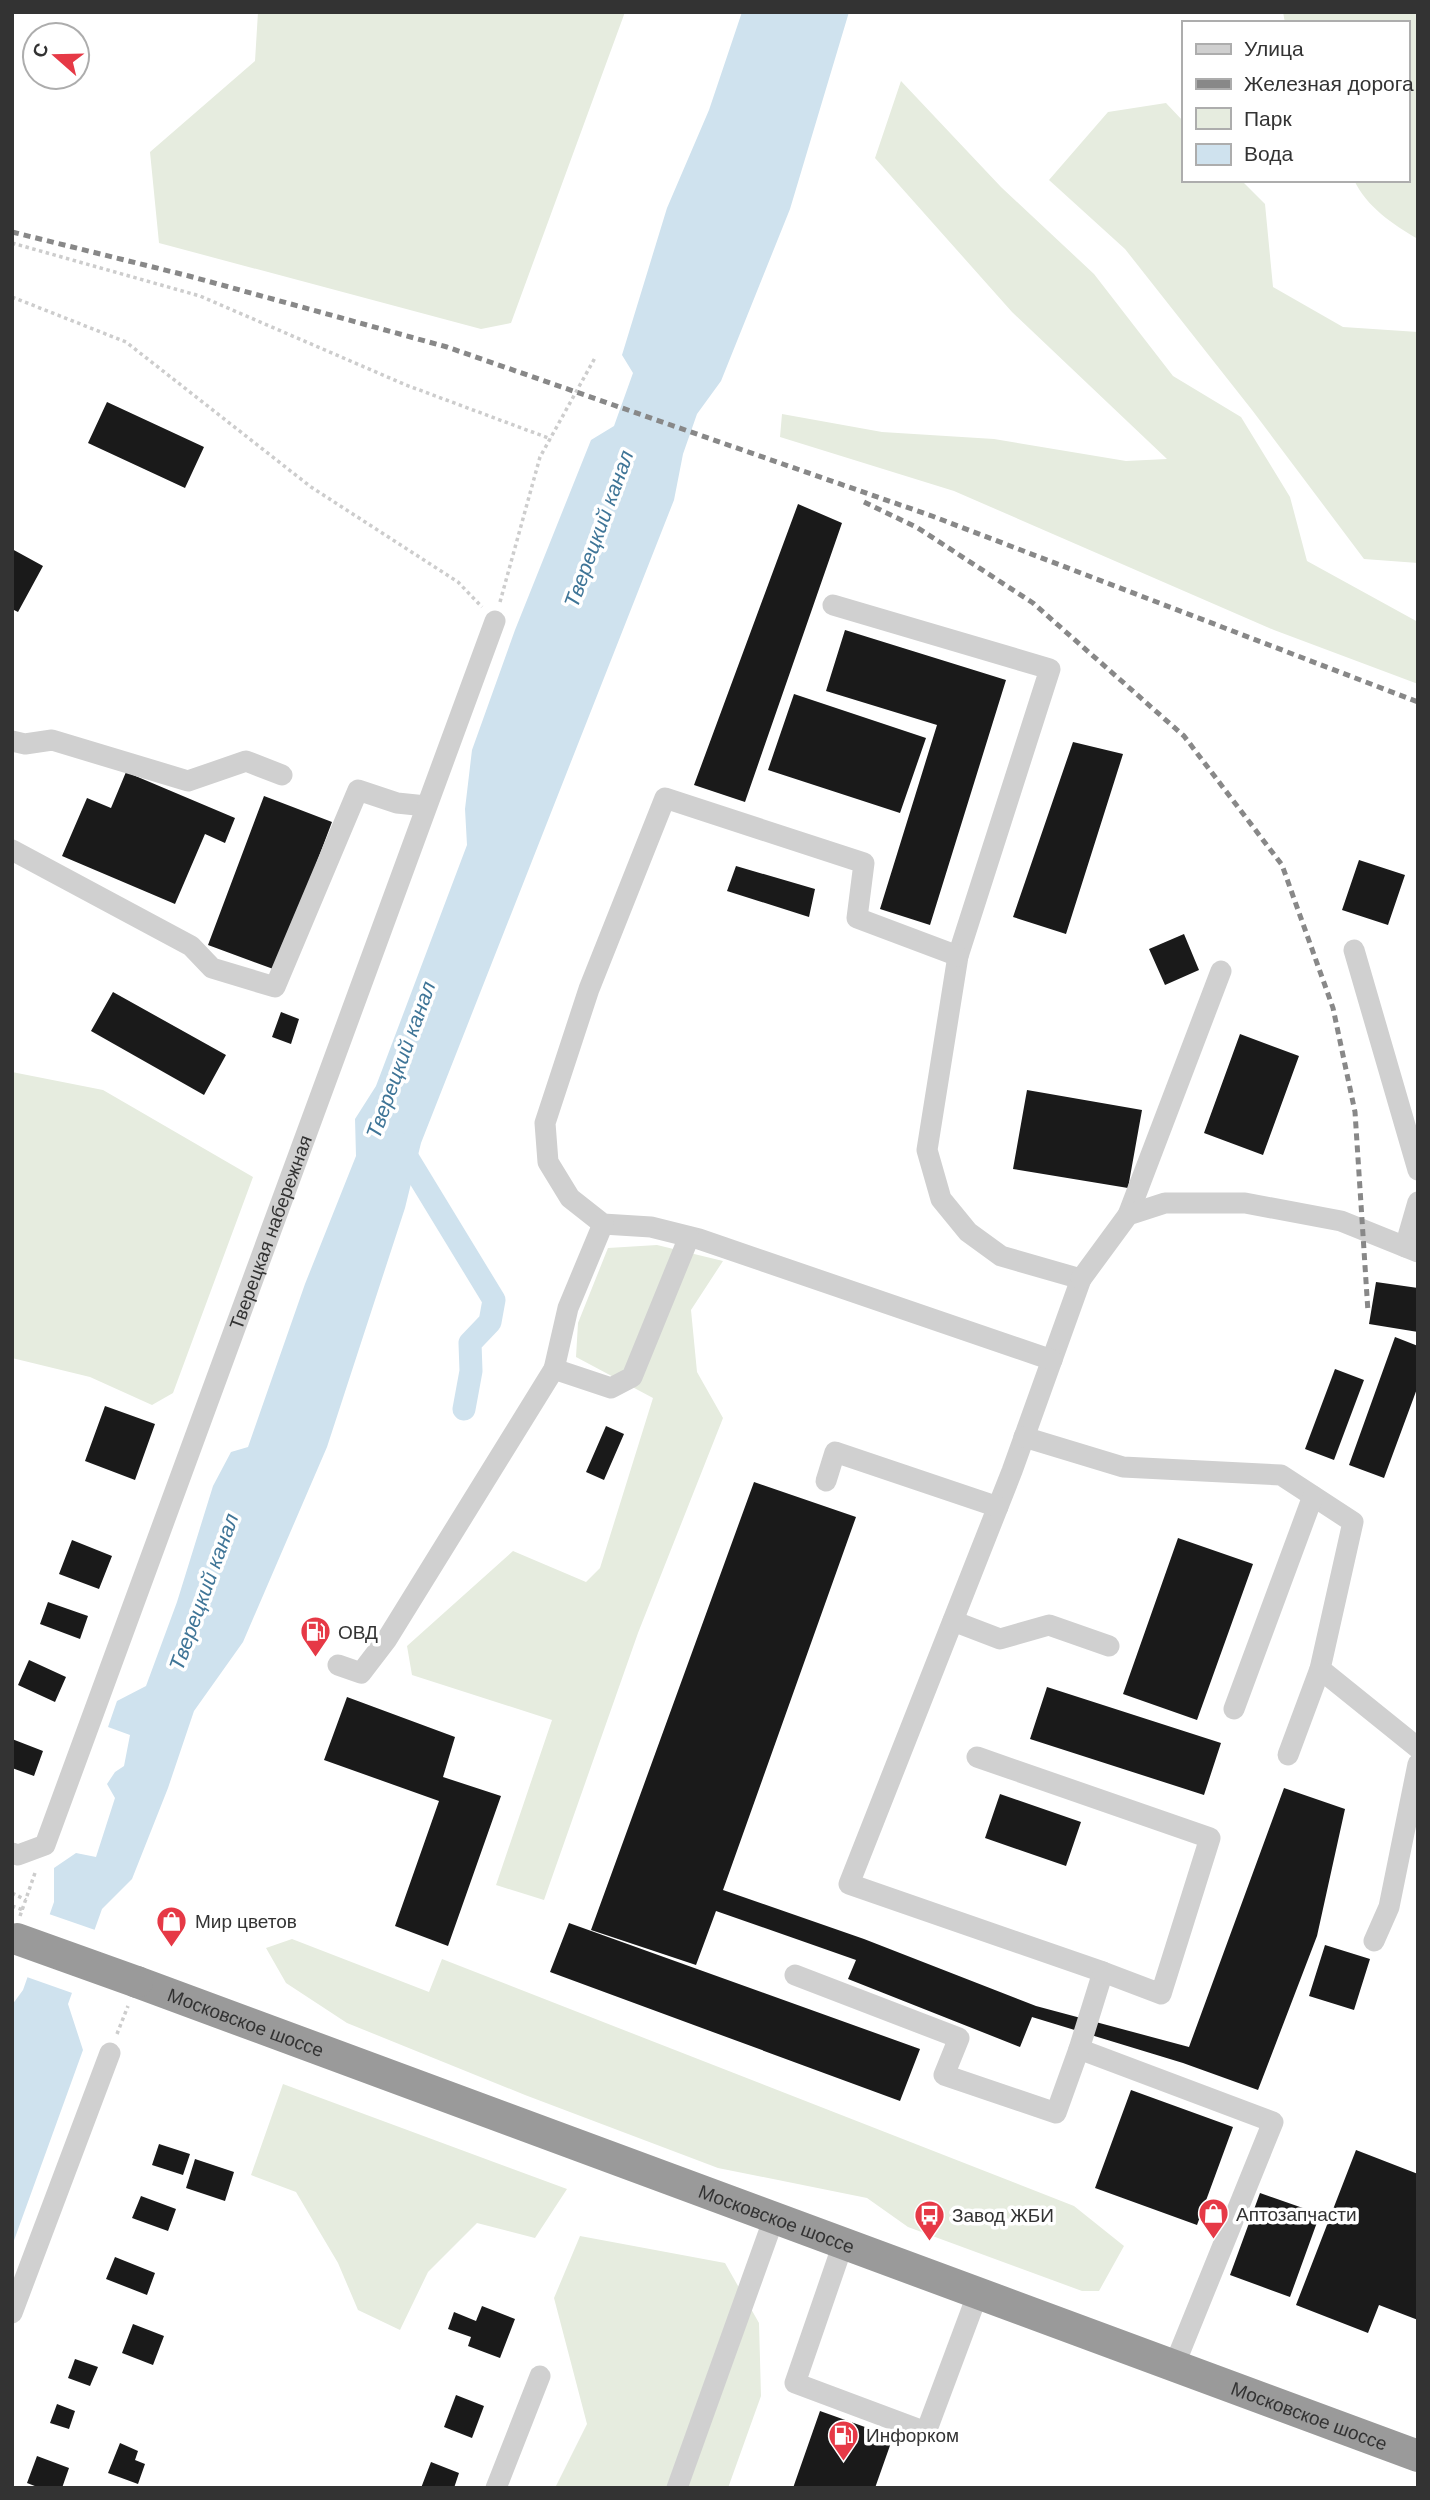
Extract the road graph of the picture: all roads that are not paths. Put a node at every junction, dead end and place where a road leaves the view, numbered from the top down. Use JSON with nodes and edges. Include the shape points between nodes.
{"nodes":[{"id":1,"x":834,"y":605,"type":"dead end"},
{"id":2,"x":495,"y":621,"type":"road end"},
{"id":3,"x":12,"y":741,"type":"edge"},
{"id":4,"x":282,"y":775,"type":"dead end"},
{"id":5,"x":426,"y":806,"type":"junction"},
{"id":6,"x":12,"y":850,"type":"edge"},
{"id":7,"x":1354,"y":950,"type":"dead end"},
{"id":8,"x":958,"y":956,"type":"junction"},
{"id":9,"x":1221,"y":971,"type":"dead end"},
{"id":10,"x":1418,"y":1170,"type":"edge"},
{"id":11,"x":1418,"y":1202,"type":"edge"},
{"id":12,"x":1128,"y":1215,"type":"junction"},
{"id":13,"x":603,"y":1224,"type":"junction"},
{"id":14,"x":689,"y":1237,"type":"junction"},
{"id":15,"x":1411,"y":1250,"type":"edge"},
{"id":16,"x":1081,"y":1279,"type":"junction"},
{"id":17,"x":1052,"y":1360,"type":"junction"},
{"id":18,"x":554,"y":1368,"type":"junction"},
{"id":19,"x":1024,"y":1437,"type":"junction"},
{"id":20,"x":826,"y":1481,"type":"dead end"},
{"id":21,"x":1313,"y":1496,"type":"junction"},
{"id":22,"x":998,"y":1507,"type":"junction"},
{"id":23,"x":953,"y":1621,"type":"junction"},
{"id":24,"x":1109,"y":1646,"type":"dead end"},
{"id":25,"x":338,"y":1665,"type":"dead end"},
{"id":26,"x":1320,"y":1669,"type":"junction"},
{"id":27,"x":1234,"y":1709,"type":"dead end"},
{"id":28,"x":1418,"y":1748,"type":"edge"},
{"id":29,"x":1288,"y":1755,"type":"dead end"},
{"id":30,"x":977,"y":1757,"type":"dead end"},
{"id":31,"x":1418,"y":1764,"type":"edge"},
{"id":32,"x":12,"y":1853,"type":"edge"},
{"id":33,"x":16,"y":1932,"type":"edge"},
{"id":34,"x":1374,"y":1941,"type":"dead end"},
{"id":35,"x":1103,"y":1972,"type":"junction"},
{"id":36,"x":796,"y":1975,"type":"dead end"},
{"id":37,"x":1079,"y":2049,"type":"junction"},
{"id":38,"x":110,"y":2053,"type":"road end"},
{"id":39,"x":774,"y":2218,"type":"junction"},
{"id":40,"x":843,"y":2244,"type":"junction"},
{"id":41,"x":978,"y":2293,"type":"junction"},
{"id":42,"x":12,"y":2313,"type":"edge"},
{"id":43,"x":1174,"y":2365,"type":"junction"},
{"id":44,"x":540,"y":2376,"type":"dead end"},
{"id":45,"x":1418,"y":2456,"type":"edge"},
{"id":46,"x":496,"y":2488,"type":"edge"},
{"id":47,"x":677,"y":2488,"type":"edge"}],
"edges":[{"from":1,"to":8,"type":"street","via":[[1049,669]]},
{"from":2,"to":5,"type":"street","name":"Тверецкая набережная"},
{"from":3,"to":4,"type":"street","via":[[52,740],[188,780],[246,761]]},
{"from":5,"to":6,"type":"street","via":[[397,803],[358,790],[275,988],[212,968],[191,946]]},
{"from":5,"to":32,"type":"street","name":"Тверецкая набережная","via":[[45,1845]]},
{"from":7,"to":10,"type":"street"},
{"from":8,"to":13,"type":"street","via":[[857,918],[864,863],[665,798],[589,989],[545,1123],[548,1162],[570,1198]]},
{"from":8,"to":16,"type":"street","via":[[927,1150],[941,1199],[968,1232],[1001,1256]]},
{"from":9,"to":12,"type":"street"},
{"from":11,"to":15,"type":"street"},
{"from":12,"to":15,"type":"street","via":[[1166,1203],[1245,1203],[1341,1221]]},
{"from":12,"to":16,"type":"street"},
{"from":13,"to":14,"type":"street","via":[[651,1227]]},
{"from":13,"to":18,"type":"street","via":[[568,1308]]},
{"from":14,"to":17,"type":"street"},
{"from":14,"to":18,"type":"street","via":[[632,1377],[611,1388]]},
{"from":16,"to":17,"type":"street"},
{"from":17,"to":19,"type":"street"},
{"from":18,"to":25,"type":"street","via":[[387,1639],[361,1673]]},
{"from":19,"to":21,"type":"street","via":[[1122,1467],[1281,1475]]},
{"from":19,"to":22,"type":"street"},
{"from":20,"to":22,"type":"street","via":[[835,1452]]},
{"from":21,"to":26,"type":"street","via":[[1353,1522]]},
{"from":21,"to":27,"type":"street"},
{"from":22,"to":23,"type":"street"},
{"from":23,"to":24,"type":"street","via":[[1000,1639],[1049,1625]]},
{"from":23,"to":35,"type":"street","via":[[849,1884]]},
{"from":26,"to":28,"type":"street"},
{"from":26,"to":29,"type":"street"},
{"from":30,"to":35,"type":"street","via":[[1210,1838],[1161,1994]]},
{"from":31,"to":34,"type":"street","via":[[1389,1906]]},
{"from":33,"to":39,"type":"highway","name":"Московское шоссе","bridge":true,"via":[[133,1993]]},
{"from":35,"to":37,"type":"street"},
{"from":36,"to":37,"type":"street","via":[[959,2038],[944,2075],[1056,2113]]},
{"from":37,"to":43,"type":"street","via":[[1273,2123]]},
{"from":38,"to":42,"type":"street"},
{"from":39,"to":40,"type":"highway","name":"Московское шоссе"},
{"from":39,"to":47,"type":"street"},
{"from":40,"to":41,"type":"highway","name":"Московское шоссе"},
{"from":40,"to":41,"type":"street","via":[[794,2383],[926,2432]]},
{"from":41,"to":43,"type":"highway","name":"Московское шоссе"},
{"from":43,"to":45,"type":"highway","name":"Московское шоссе"},
{"from":44,"to":46,"type":"street"}]}
